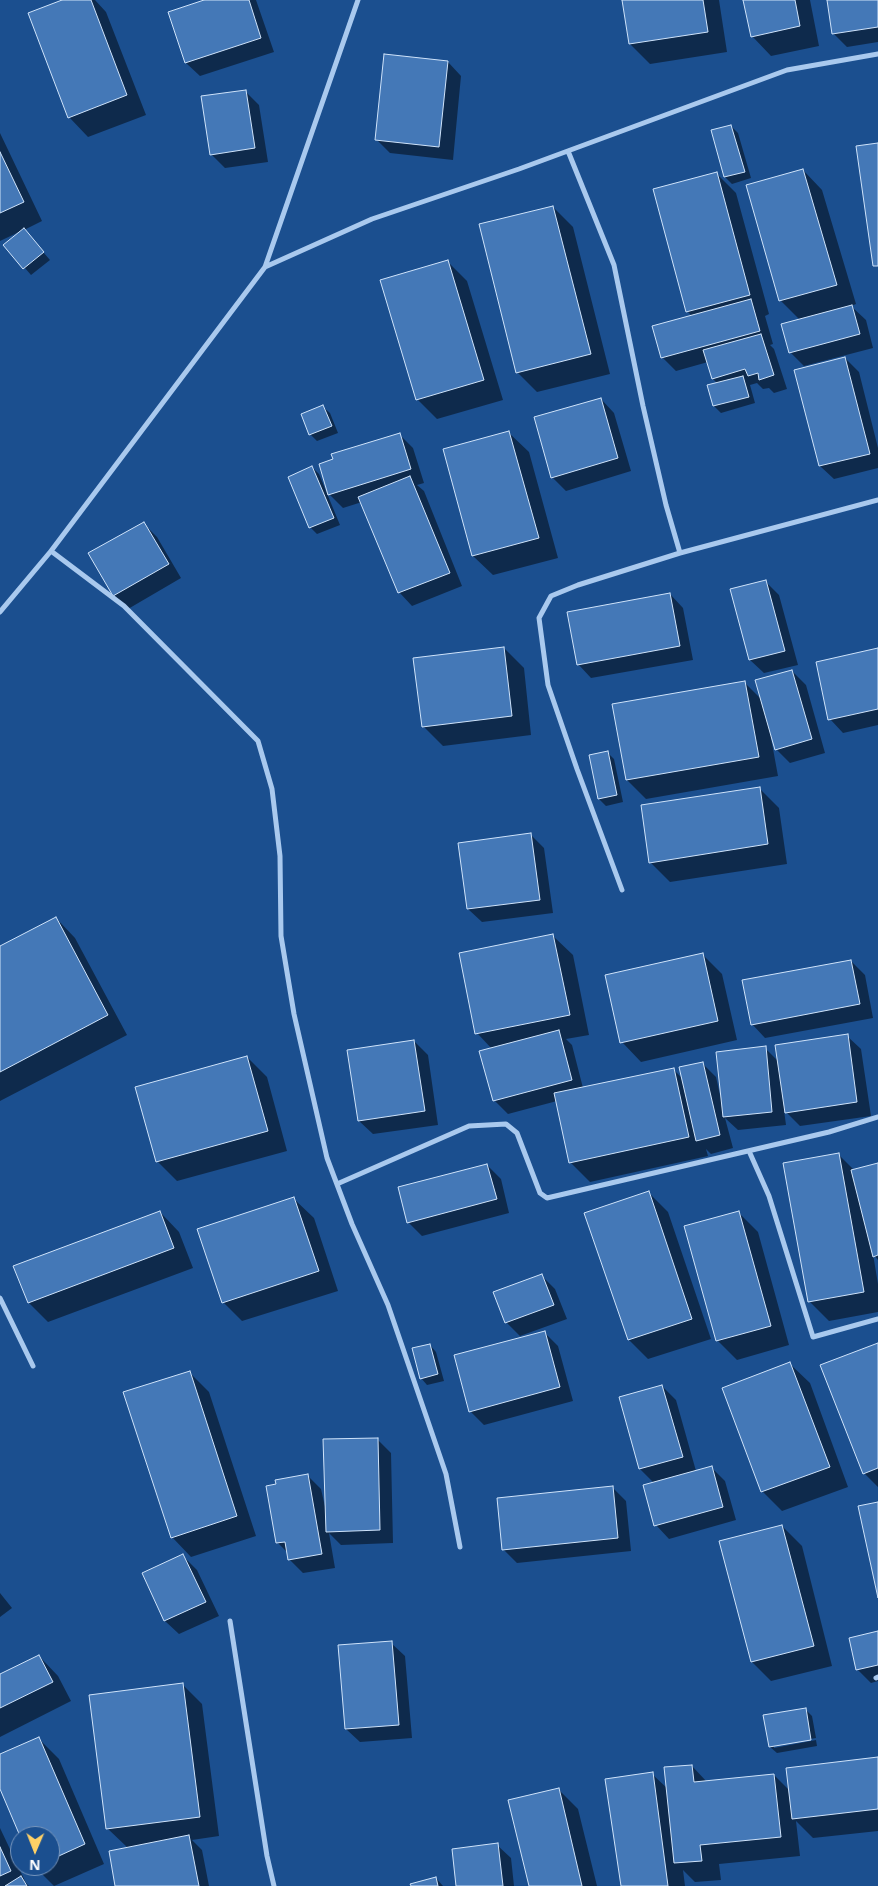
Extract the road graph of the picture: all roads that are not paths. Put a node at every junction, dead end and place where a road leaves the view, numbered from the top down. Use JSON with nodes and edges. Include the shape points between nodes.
{"nodes":[{"id":1,"x":358,"y":0,"type":"edge"},
{"id":2,"x":878,"y":54,"type":"edge"},
{"id":3,"x":568,"y":151,"type":"junction"},
{"id":4,"x":266,"y":267,"type":"junction"},
{"id":5,"x":878,"y":500,"type":"edge"},
{"id":6,"x":51,"y":551,"type":"junction"},
{"id":7,"x":680,"y":552,"type":"junction"},
{"id":8,"x":0,"y":612,"type":"edge"},
{"id":9,"x":622,"y":890,"type":"dead end"},
{"id":10,"x":878,"y":1117,"type":"edge"},
{"id":11,"x":749,"y":1151,"type":"junction"},
{"id":12,"x":338,"y":1184,"type":"junction"},
{"id":13,"x":0,"y":1298,"type":"edge"},
{"id":14,"x":878,"y":1319,"type":"edge"},
{"id":15,"x":33,"y":1366,"type":"dead end"},
{"id":16,"x":460,"y":1547,"type":"dead end"},
{"id":17,"x":230,"y":1621,"type":"dead end"},
{"id":18,"x":274,"y":1886,"type":"edge"}],
"edges":[{"from":1,"to":4,"type":"street"},
{"from":2,"to":3,"type":"street","via":[[787,70]]},
{"from":3,"to":4,"type":"street","via":[[372,219]]},
{"from":3,"to":7,"type":"street","via":[[614,265],[643,406]]},
{"from":4,"to":6,"type":"street"},
{"from":5,"to":7,"type":"street"},
{"from":6,"to":8,"type":"street"},
{"from":6,"to":12,"type":"street","via":[[124,606],[258,741],[272,789],[280,856],[281,936],[294,1014],[328,1158]]},
{"from":7,"to":9,"type":"street","via":[[551,596],[539,618],[548,685]]},
{"from":10,"to":11,"type":"street"},
{"from":11,"to":12,"type":"street","via":[[547,1198],[540,1193],[517,1133],[506,1124],[469,1126]]},
{"from":11,"to":14,"type":"street","via":[[768,1196],[813,1337]]},
{"from":12,"to":16,"type":"street","via":[[388,1305],[446,1474]]},
{"from":13,"to":15,"type":"street"},
{"from":17,"to":18,"type":"street"}]}
